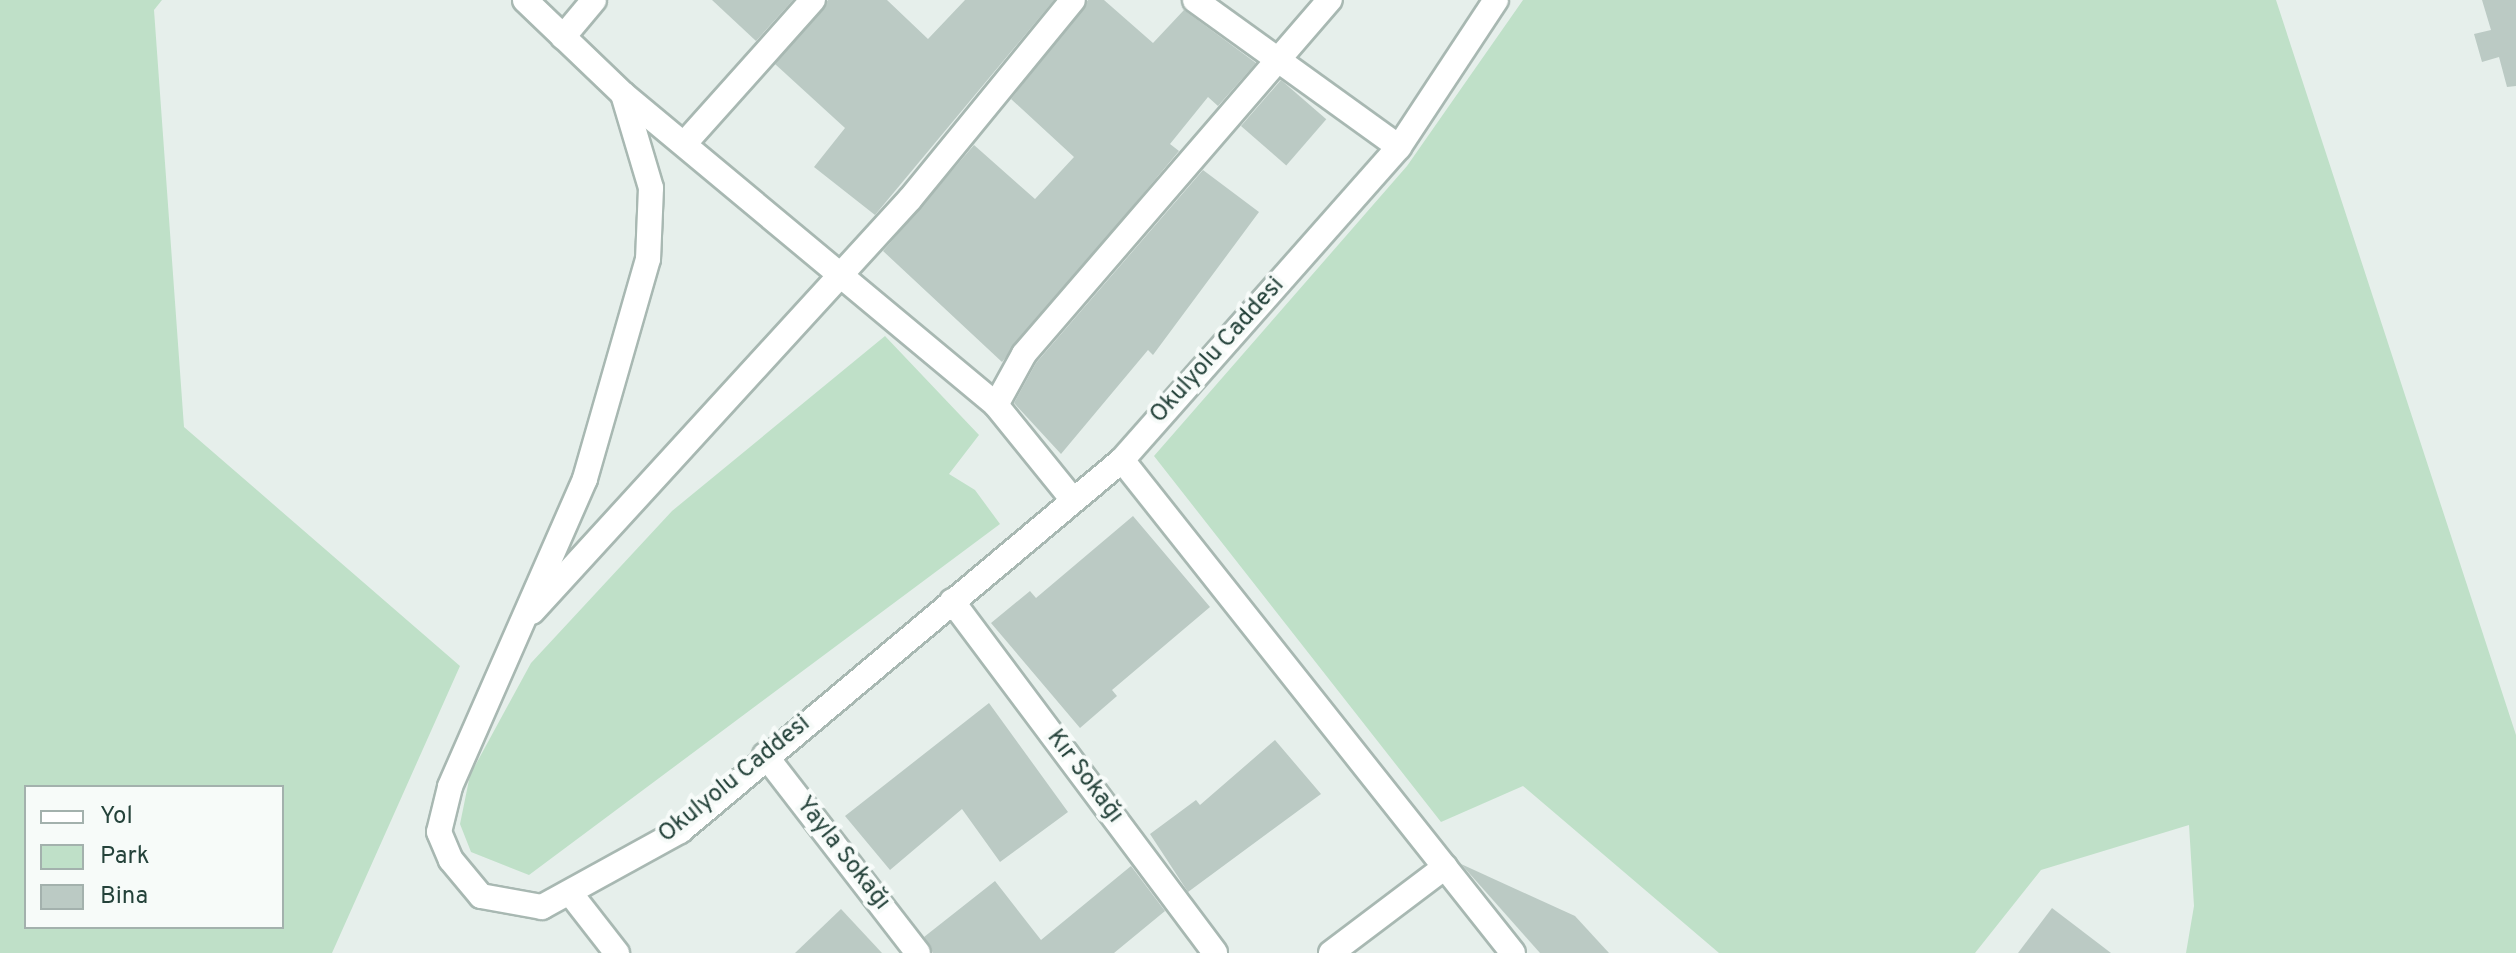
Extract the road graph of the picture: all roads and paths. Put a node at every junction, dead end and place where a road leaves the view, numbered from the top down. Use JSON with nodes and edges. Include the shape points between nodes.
{"nodes":[{"id":1,"x":525,"y":0,"type":"edge"},
{"id":2,"x":594,"y":0,"type":"edge"},
{"id":3,"x":813,"y":0,"type":"edge"},
{"id":4,"x":1073,"y":0,"type":"edge"},
{"id":5,"x":1195,"y":0,"type":"edge"},
{"id":6,"x":1330,"y":0,"type":"edge"},
{"id":7,"x":1496,"y":0,"type":"edge"},
{"id":8,"x":563,"y":37,"type":"junction"},
{"id":9,"x":1283,"y":63,"type":"junction"},
{"id":10,"x":623,"y":94,"type":"junction"},
{"id":11,"x":685,"y":143,"type":"junction"},
{"id":12,"x":1399,"y":147,"type":"junction"},
{"id":13,"x":837,"y":277,"type":"junction"},
{"id":14,"x":996,"y":405,"type":"junction"},
{"id":15,"x":1122,"y":460,"type":"junction"},
{"id":16,"x":1073,"y":500,"type":"junction"},
{"id":17,"x":952,"y":601,"type":"junction"},
{"id":18,"x":532,"y":612,"type":"junction"},
{"id":19,"x":765,"y":755,"type":"junction"},
{"id":20,"x":1445,"y":867,"type":"junction"},
{"id":21,"x":571,"y":894,"type":"junction"},
{"id":22,"x":617,"y":953,"type":"edge"},
{"id":23,"x":918,"y":953,"type":"edge"},
{"id":24,"x":1215,"y":953,"type":"edge"},
{"id":25,"x":1331,"y":953,"type":"edge"},
{"id":26,"x":1513,"y":953,"type":"edge"}],
"edges":[{"from":1,"to":8,"type":"street","name":"Okulyolu Caddesi"},
{"from":2,"to":8,"type":"street"},
{"from":3,"to":11,"type":"street"},
{"from":4,"to":13,"type":"street"},
{"from":5,"to":9,"type":"street"},
{"from":6,"to":9,"type":"street"},
{"from":7,"to":12,"type":"street","name":"Okulyolu Caddesi"},
{"from":8,"to":10,"type":"street","name":"Okulyolu Caddesi"},
{"from":9,"to":12,"type":"street"},
{"from":9,"to":14,"type":"street","via":[[1024,354]]},
{"from":10,"to":11,"type":"street"},
{"from":10,"to":18,"type":"street","name":"Okulyolu Caddesi","via":[[651,188],[648,259],[585,479]]},
{"from":11,"to":13,"type":"street"},
{"from":12,"to":15,"type":"street","name":"Okulyolu Caddesi"},
{"from":13,"to":14,"type":"street"},
{"from":13,"to":18,"type":"street"},
{"from":14,"to":16,"type":"street"},
{"from":15,"to":16,"type":"street","name":"Okulyolu Caddesi"},
{"from":15,"to":20,"type":"street"},
{"from":16,"to":17,"type":"street","name":"Okulyolu Caddesi"},
{"from":17,"to":19,"type":"street","name":"Okulyolu Caddesi"},
{"from":17,"to":24,"type":"street","name":"Kır Sokağı"},
{"from":18,"to":21,"type":"street","name":"Okulyolu Caddesi","via":[[450,787],[439,832],[451,860],[481,896],[542,907]]},
{"from":19,"to":21,"type":"street","name":"Okulyolu Caddesi","via":[[680,831]]},
{"from":19,"to":23,"type":"street","name":"Yayla Sokağı"},
{"from":20,"to":25,"type":"street"},
{"from":20,"to":26,"type":"street"},
{"from":21,"to":22,"type":"street"}]}
